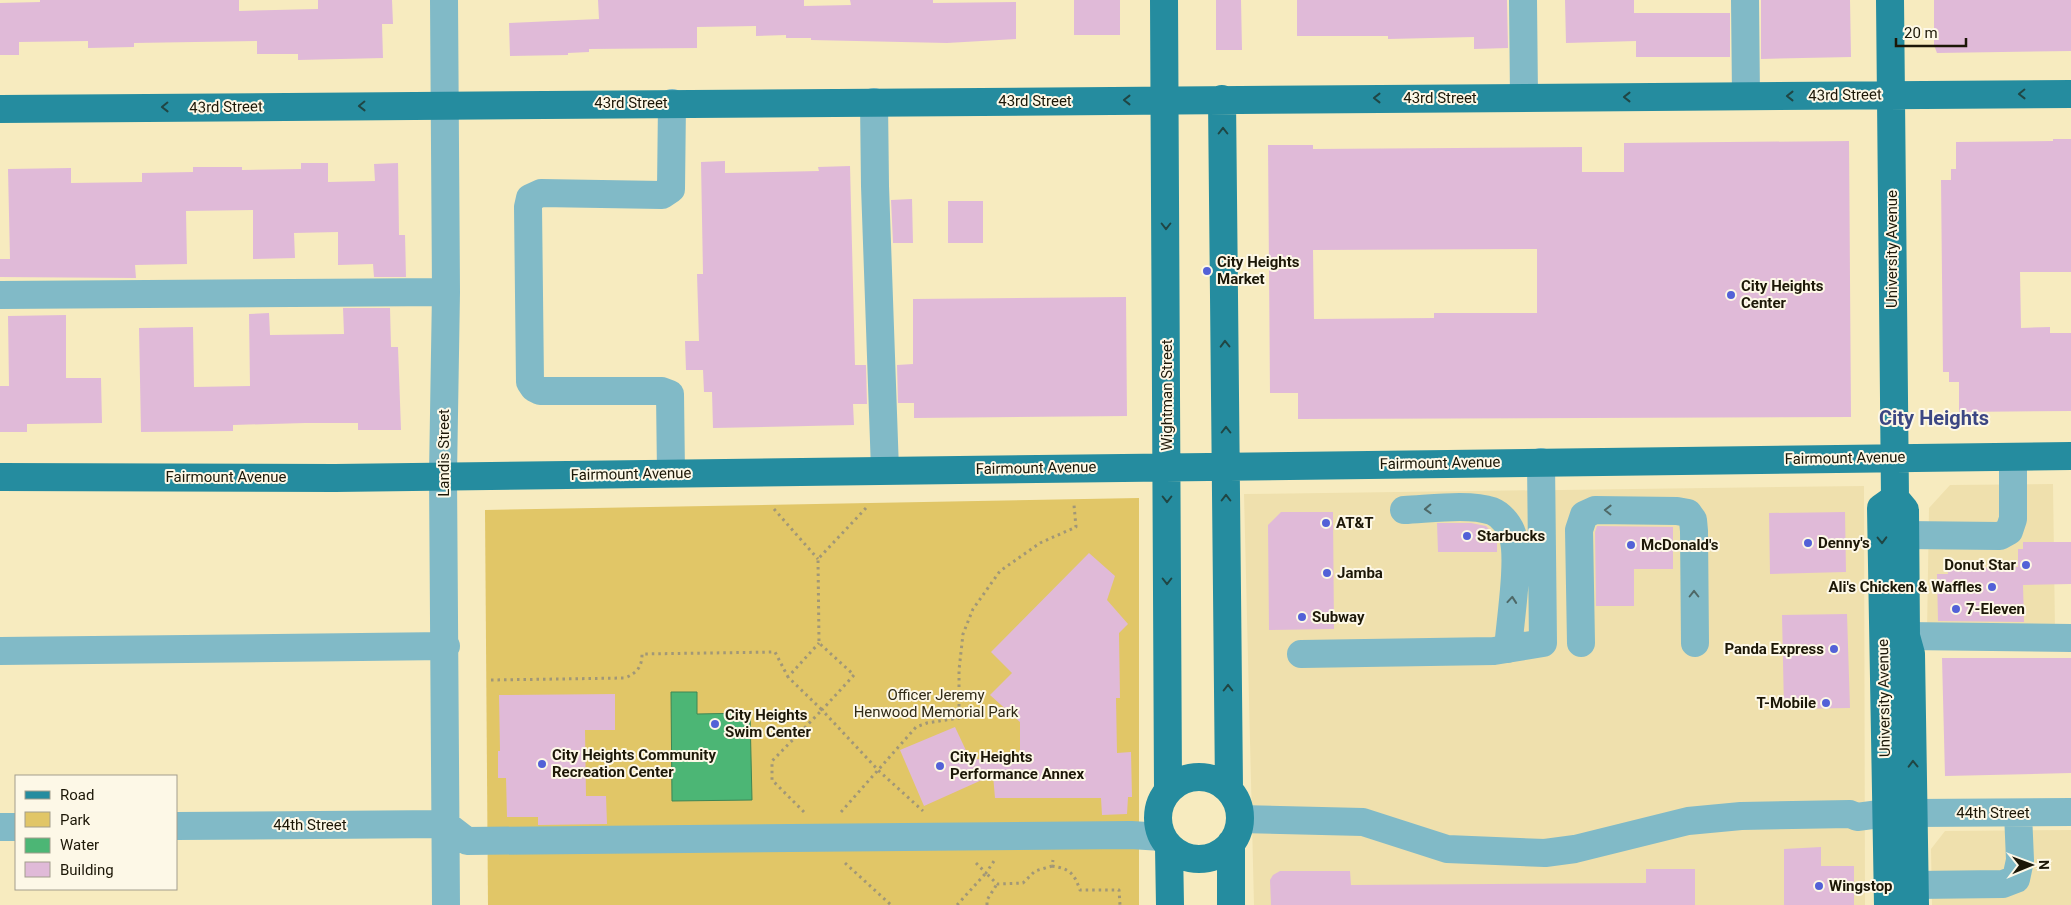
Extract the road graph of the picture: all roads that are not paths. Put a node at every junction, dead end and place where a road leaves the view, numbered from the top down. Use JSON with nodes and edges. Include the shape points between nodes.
{"nodes":[{"id":1,"x":444,"y":0,"type":"edge"},
{"id":2,"x":1164,"y":0,"type":"edge"},
{"id":3,"x":1523,"y":0,"type":"edge"},
{"id":4,"x":1745,"y":0,"type":"edge"},
{"id":5,"x":1890,"y":0,"type":"edge"},
{"id":6,"x":2071,"y":94,"type":"edge"},
{"id":7,"x":1891,"y":95,"type":"junction"},
{"id":8,"x":1746,"y":96,"type":"junction"},
{"id":9,"x":1524,"y":98,"type":"junction"},
{"id":10,"x":1165,"y":100,"type":"junction"},
{"id":11,"x":1222,"y":100,"type":"junction"},
{"id":12,"x":874,"y":102,"type":"junction"},
{"id":13,"x":672,"y":103,"type":"junction"},
{"id":14,"x":445,"y":105,"type":"junction"},
{"id":15,"x":0,"y":109,"type":"edge"},
{"id":16,"x":446,"y":292,"type":"junction"},
{"id":17,"x":0,"y":294,"type":"edge"},
{"id":18,"x":2071,"y":456,"type":"edge"},
{"id":19,"x":1894,"y":457,"type":"junction"},
{"id":20,"x":2013,"y":457,"type":"junction"},
{"id":21,"x":1541,"y":462,"type":"junction"},
{"id":22,"x":1226,"y":466,"type":"junction"},
{"id":23,"x":1167,"y":467,"type":"junction"},
{"id":24,"x":885,"y":470,"type":"junction"},
{"id":25,"x":671,"y":473,"type":"junction"},
{"id":26,"x":443,"y":475,"type":"junction"},
{"id":27,"x":0,"y":477,"type":"edge"},
{"id":28,"x":1895,"y":498,"type":"junction"},
{"id":29,"x":1404,"y":510,"type":"dead end"},
{"id":30,"x":1905,"y":535,"type":"junction"},
{"id":31,"x":1906,"y":636,"type":"junction"},
{"id":32,"x":2071,"y":638,"type":"edge"},
{"id":33,"x":1581,"y":643,"type":"dead end"},
{"id":34,"x":1694,"y":643,"type":"dead end"},
{"id":35,"x":446,"y":646,"type":"junction"},
{"id":36,"x":1508,"y":649,"type":"junction"},
{"id":37,"x":0,"y":651,"type":"edge"},
{"id":38,"x":1301,"y":654,"type":"dead end"},
{"id":39,"x":1229,"y":789,"type":"junction"},
{"id":40,"x":1168,"y":790,"type":"junction"},
{"id":41,"x":2071,"y":812,"type":"edge"},
{"id":42,"x":1887,"y":813,"type":"junction"},
{"id":43,"x":1914,"y":813,"type":"junction"},
{"id":44,"x":2018,"y":813,"type":"junction"},
{"id":45,"x":445,"y":824,"type":"junction"},
{"id":46,"x":178,"y":826,"type":"edge"},
{"id":47,"x":0,"y":827,"type":"edge"},
{"id":48,"x":15,"y":827,"type":"edge"},
{"id":49,"x":1236,"y":831,"type":"junction"},
{"id":50,"x":1165,"y":842,"type":"junction"},
{"id":51,"x":1915,"y":895,"type":"edge"},
{"id":52,"x":446,"y":905,"type":"edge"},
{"id":53,"x":1170,"y":905,"type":"edge"},
{"id":54,"x":1231,"y":905,"type":"edge"},
{"id":55,"x":1888,"y":905,"type":"edge"}],
"edges":[{"from":1,"to":14,"type":"street","name":"Landis Street"},
{"from":2,"to":10,"type":"main road","name":"Wightman Street"},
{"from":3,"to":9,"type":"street"},
{"from":4,"to":8,"type":"street"},
{"from":5,"to":7,"type":"main road","name":"University Avenue"},
{"from":6,"to":7,"type":"main road","name":"43rd Street","one_way":true},
{"from":7,"to":8,"type":"main road","name":"43rd Street","one_way":true},
{"from":7,"to":19,"type":"main road","name":"University Avenue"},
{"from":8,"to":9,"type":"main road","name":"43rd Street","one_way":true},
{"from":9,"to":11,"type":"main road","name":"43rd Street","one_way":true},
{"from":10,"to":11,"type":"main road","name":"43rd Street"},
{"from":10,"to":12,"type":"main road","name":"43rd Street","one_way":true},
{"from":10,"to":23,"type":"main road","name":"Wightman Street","one_way":true},
{"from":22,"to":11,"type":"main road","one_way":true},
{"from":12,"to":13,"type":"main road","name":"43rd Street"},
{"from":12,"to":24,"type":"street"},
{"from":13,"to":14,"type":"main road","name":"43rd Street"},
{"from":13,"to":25,"type":"street","via":[[671,189],[662,195],[541,193],[530,198],[528,207],[530,382],[540,391],[662,391],[670,394]]},
{"from":14,"to":15,"type":"main road","name":"43rd Street","one_way":true},
{"from":14,"to":16,"type":"street","name":"Landis Street"},
{"from":16,"to":17,"type":"street"},
{"from":16,"to":26,"type":"street","name":"Landis Street"},
{"from":18,"to":20,"type":"main road","name":"Fairmount Avenue"},
{"from":19,"to":20,"type":"main road","name":"Fairmount Avenue"},
{"from":19,"to":21,"type":"main road","name":"Fairmount Avenue"},
{"from":19,"to":28,"type":"main road","name":"University Avenue"},
{"from":20,"to":30,"type":"street","via":[[2013,519],[2009,531],[2000,536]]},
{"from":21,"to":22,"type":"main road","name":"Fairmount Avenue"},
{"from":21,"to":36,"type":"street","via":[[1543,643]]},
{"from":22,"to":23,"type":"main road","name":"Fairmount Avenue"},
{"from":39,"to":22,"type":"main road","one_way":true},
{"from":23,"to":24,"type":"main road","name":"Fairmount Avenue"},
{"from":23,"to":40,"type":"main road","name":"Wightman Street","one_way":true},
{"from":24,"to":25,"type":"main road","name":"Fairmount Avenue"},
{"from":25,"to":26,"type":"main road","name":"Fairmount Avenue"},
{"from":26,"to":27,"type":"main road","name":"Fairmount Avenue","via":[[335,478]]},
{"from":26,"to":35,"type":"street","name":"Landis Street"},
{"from":28,"to":30,"type":"main road","name":"University Avenue","via":[[1905,510]]},
{"from":28,"to":42,"type":"main road","name":"University Avenue","one_way":true,"via":[[1881,508]]},
{"from":36,"to":29,"type":"street","one_way":true,"via":[[1515,557],[1514,538],[1506,522],[1493,511],[1471,508]]},
{"from":30,"to":31,"type":"main road","name":"University Avenue"},
{"from":31,"to":32,"type":"street"},
{"from":43,"to":31,"type":"main road","name":"University Avenue","one_way":true,"via":[[1911,654]]},
{"from":34,"to":33,"type":"street","one_way":true,"via":[[1694,531],[1693,520],[1688,513],[1595,510],[1584,515],[1579,530]]},
{"from":35,"to":37,"type":"street"},
{"from":35,"to":45,"type":"street","name":"Landis Street"},
{"from":36,"to":38,"type":"street"},
{"from":39,"to":40,"type":"main road","via":[[1219,781],[1192,777],[1179,781]]},
{"from":39,"to":49,"type":"main road","via":[[1238,804]]},
{"from":40,"to":50,"type":"main road","name":"Wightman Street","via":[[1158,812],[1158,825]]},
{"from":41,"to":44,"type":"street","name":"44th Street"},
{"from":42,"to":49,"type":"street","via":[[1857,817],[1850,814],[1741,816],[1688,821],[1575,849],[1545,853],[1447,849],[1363,822]]},
{"from":42,"to":51,"type":"main road","via":[[1898,822],[1899,870]]},
{"from":42,"to":55,"type":"main road","name":"University Avenue"},
{"from":43,"to":44,"type":"street","name":"44th Street"},
{"from":43,"to":51,"type":"main road","name":"University Avenue"},
{"from":44,"to":51,"type":"street","via":[[2020,860],[2016,878],[2003,884]]},
{"from":45,"to":46,"type":"street","name":"44th Street"},
{"from":45,"to":50,"type":"street","via":[[467,841],[1057,835]]},
{"from":45,"to":52,"type":"street","name":"Landis Street"},
{"from":47,"to":48,"type":"street"},
{"from":49,"to":50,"type":"main road","via":[[1221,853],[1208,858],[1180,855]]},
{"from":49,"to":54,"type":"main road"},
{"from":50,"to":53,"type":"main road","name":"Wightman Street"}]}
